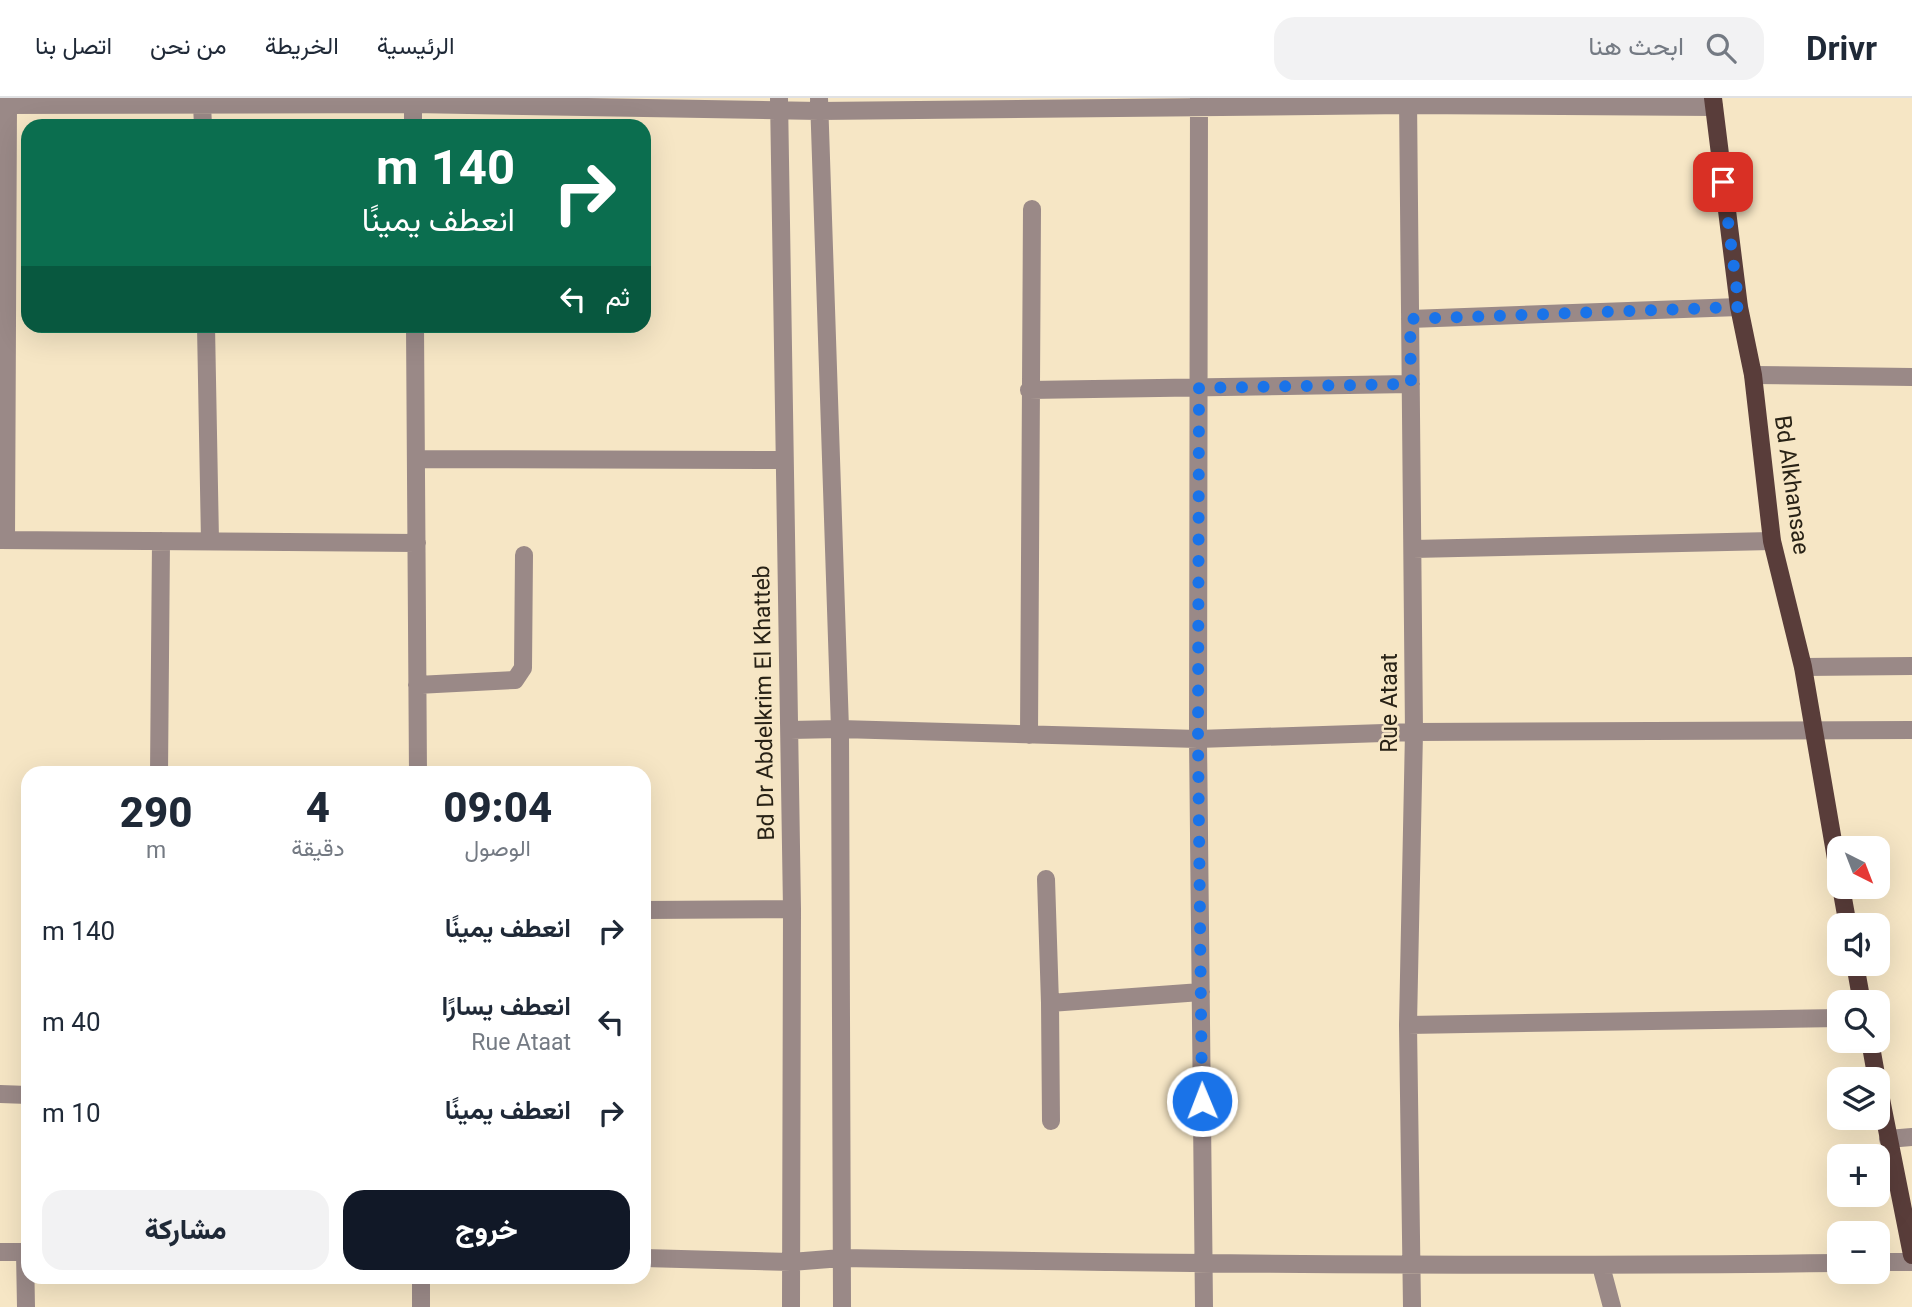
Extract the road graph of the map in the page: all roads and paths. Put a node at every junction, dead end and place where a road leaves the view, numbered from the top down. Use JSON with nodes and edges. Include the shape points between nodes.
{"nodes":[{"id":1,"x":413,"y":101,"type":"edge"},
{"id":2,"x":109,"y":102,"type":"edge"},
{"id":3,"x":1408,"y":102,"type":"edge"},
{"id":4,"x":1199,"y":103,"type":"edge"},
{"id":5,"x":1714,"y":103,"type":"edge"},
{"id":6,"x":202,"y":104,"type":"junction"},
{"id":7,"x":779,"y":104,"type":"edge"},
{"id":8,"x":819,"y":105,"type":"edge"},
{"id":9,"x":4,"y":106,"type":"edge"},
{"id":10,"x":203,"y":119,"type":"edge"},
{"id":11,"x":413,"y":119,"type":"edge"},
{"id":12,"x":1032,"y":209,"type":"dead end"},
{"id":13,"x":1739,"y":307,"type":"junction"},
{"id":14,"x":1410,"y":319,"type":"junction"},
{"id":15,"x":206,"y":333,"type":"edge"},
{"id":16,"x":415,"y":333,"type":"edge"},
{"id":17,"x":1753,"y":375,"type":"junction"},
{"id":18,"x":1912,"y":377,"type":"edge"},
{"id":19,"x":1411,"y":384,"type":"junction"},
{"id":20,"x":1199,"y":388,"type":"junction"},
{"id":21,"x":1030,"y":390,"type":"junction"},
{"id":22,"x":416,"y":459,"type":"junction"},
{"id":23,"x":784,"y":460,"type":"junction"},
{"id":24,"x":3,"y":540,"type":"edge"},
{"id":25,"x":161,"y":541,"type":"junction"},
{"id":26,"x":210,"y":541,"type":"junction"},
{"id":27,"x":1772,"y":541,"type":"junction"},
{"id":28,"x":417,"y":543,"type":"junction"},
{"id":29,"x":1413,"y":549,"type":"junction"},
{"id":30,"x":524,"y":555,"type":"dead end"},
{"id":31,"x":1912,"y":666,"type":"edge"},
{"id":32,"x":1803,"y":667,"type":"junction"},
{"id":33,"x":418,"y":685,"type":"junction"},
{"id":34,"x":840,"y":729,"type":"junction"},
{"id":35,"x":790,"y":730,"type":"junction"},
{"id":36,"x":1813,"y":730,"type":"junction"},
{"id":37,"x":1912,"y":730,"type":"edge"},
{"id":38,"x":1414,"y":732,"type":"junction"},
{"id":39,"x":1029,"y":735,"type":"junction"},
{"id":40,"x":1198,"y":739,"type":"junction"},
{"id":41,"x":159,"y":766,"type":"edge"},
{"id":42,"x":418,"y":766,"type":"edge"},
{"id":43,"x":1832,"y":836,"type":"edge"},
{"id":44,"x":1046,"y":879,"type":"dead end"},
{"id":45,"x":792,"y":909,"type":"junction"},
{"id":46,"x":651,"y":910,"type":"edge"},
{"id":47,"x":1201,"y":992,"type":"junction"},
{"id":48,"x":1050,"y":1003,"type":"junction"},
{"id":49,"x":1827,"y":1018,"type":"edge"},
{"id":50,"x":1408,"y":1025,"type":"junction"},
{"id":51,"x":0,"y":1094,"type":"edge"},
{"id":52,"x":21,"y":1094,"type":"edge"},
{"id":53,"x":1051,"y":1121,"type":"dead end"},
{"id":54,"x":1886,"y":1130,"type":"edge"},
{"id":55,"x":1912,"y":1137,"type":"edge"},
{"id":56,"x":1888,"y":1139,"type":"junction"},
{"id":57,"x":0,"y":1252,"type":"edge"},
{"id":58,"x":21,"y":1252,"type":"edge"},
{"id":59,"x":1912,"y":1255,"type":"edge"},
{"id":60,"x":651,"y":1258,"type":"edge"},
{"id":61,"x":842,"y":1258,"type":"junction"},
{"id":62,"x":791,"y":1262,"type":"junction"},
{"id":63,"x":1890,"y":1262,"type":"edge"},
{"id":64,"x":1912,"y":1262,"type":"edge"},
{"id":65,"x":1827,"y":1263,"type":"edge"},
{"id":66,"x":1204,"y":1264,"type":"junction"},
{"id":67,"x":1412,"y":1264,"type":"junction"},
{"id":68,"x":1601,"y":1266,"type":"junction"},
{"id":69,"x":26,"y":1284,"type":"edge"},
{"id":70,"x":421,"y":1284,"type":"edge"},
{"id":71,"x":26,"y":1307,"type":"edge"},
{"id":72,"x":421,"y":1307,"type":"edge"},
{"id":73,"x":791,"y":1307,"type":"edge"},
{"id":74,"x":842,"y":1307,"type":"edge"},
{"id":75,"x":1204,"y":1307,"type":"edge"},
{"id":76,"x":1412,"y":1307,"type":"edge"},
{"id":77,"x":1612,"y":1307,"type":"edge"}],
"edges":[{"from":1,"to":6,"type":"street"},
{"from":1,"to":7,"type":"street"},
{"from":1,"to":11,"type":"street"},
{"from":2,"to":6,"type":"street"},
{"from":2,"to":9,"type":"street"},
{"from":3,"to":4,"type":"street"},
{"from":3,"to":5,"type":"street"},
{"from":3,"to":14,"type":"street","name":"Rue Ataat"},
{"from":4,"to":8,"type":"street"},
{"from":4,"to":20,"type":"street"},
{"from":5,"to":13,"type":"main road","name":"Bd Alkhansae"},
{"from":6,"to":10,"type":"street"},
{"from":7,"to":8,"type":"street"},
{"from":7,"to":23,"type":"street","name":"Bd Dr Abdelkrim El Khatteb"},
{"from":8,"to":34,"type":"street"},
{"from":9,"to":24,"type":"street"},
{"from":12,"to":21,"type":"street"},
{"from":13,"to":14,"type":"street"},
{"from":13,"to":17,"type":"main road","name":"Bd Alkhansae"},
{"from":14,"to":19,"type":"street","name":"Rue Ataat"},
{"from":15,"to":26,"type":"street"},
{"from":16,"to":22,"type":"street"},
{"from":17,"to":18,"type":"street"},
{"from":17,"to":27,"type":"main road","name":"Bd Alkhansae"},
{"from":19,"to":20,"type":"street"},
{"from":19,"to":29,"type":"street","name":"Rue Ataat"},
{"from":20,"to":21,"type":"street"},
{"from":20,"to":40,"type":"street"},
{"from":21,"to":39,"type":"street"},
{"from":22,"to":23,"type":"street"},
{"from":22,"to":28,"type":"street"},
{"from":23,"to":35,"type":"street","name":"Bd Dr Abdelkrim El Khatteb"},
{"from":24,"to":25,"type":"street"},
{"from":25,"to":26,"type":"street"},
{"from":25,"to":41,"type":"street"},
{"from":26,"to":28,"type":"street"},
{"from":27,"to":29,"type":"street"},
{"from":27,"to":32,"type":"main road","name":"Bd Alkhansae"},
{"from":28,"to":33,"type":"street"},
{"from":29,"to":38,"type":"street","name":"Rue Ataat"},
{"from":30,"to":33,"type":"street","via":[[523,668],[515,680]]},
{"from":31,"to":32,"type":"street"},
{"from":32,"to":36,"type":"main road","name":"Bd Alkhansae"},
{"from":33,"to":42,"type":"street"},
{"from":34,"to":35,"type":"street"},
{"from":34,"to":39,"type":"street"},
{"from":34,"to":61,"type":"street"},
{"from":35,"to":45,"type":"street","name":"Bd Dr Abdelkrim El Khatteb"},
{"from":36,"to":37,"type":"street"},
{"from":36,"to":38,"type":"street"},
{"from":36,"to":43,"type":"main road","name":"Bd Alkhansae"},
{"from":38,"to":40,"type":"street"},
{"from":38,"to":50,"type":"street","name":"Rue Ataat"},
{"from":39,"to":40,"type":"street"},
{"from":40,"to":47,"type":"street"},
{"from":44,"to":48,"type":"street"},
{"from":45,"to":46,"type":"street"},
{"from":45,"to":62,"type":"street","name":"Bd Dr Abdelkrim El Khatteb"},
{"from":47,"to":48,"type":"street"},
{"from":47,"to":66,"type":"street"},
{"from":48,"to":53,"type":"street"},
{"from":49,"to":50,"type":"street"},
{"from":50,"to":67,"type":"street","name":"Rue Ataat"},
{"from":51,"to":52,"type":"street"},
{"from":54,"to":56,"type":"main road"},
{"from":55,"to":56,"type":"street"},
{"from":56,"to":59,"type":"main road"},
{"from":57,"to":58,"type":"street"},
{"from":60,"to":62,"type":"street"},
{"from":61,"to":62,"type":"street"},
{"from":61,"to":66,"type":"street"},
{"from":61,"to":74,"type":"street"},
{"from":62,"to":73,"type":"street","name":"Bd Dr Abdelkrim El Khatteb"},
{"from":63,"to":64,"type":"street"},
{"from":65,"to":68,"type":"street"},
{"from":66,"to":67,"type":"street"},
{"from":66,"to":75,"type":"street"},
{"from":67,"to":68,"type":"street"},
{"from":67,"to":76,"type":"street","name":"Rue Ataat"},
{"from":68,"to":77,"type":"street"},
{"from":69,"to":71,"type":"street"},
{"from":70,"to":72,"type":"street"}]}
